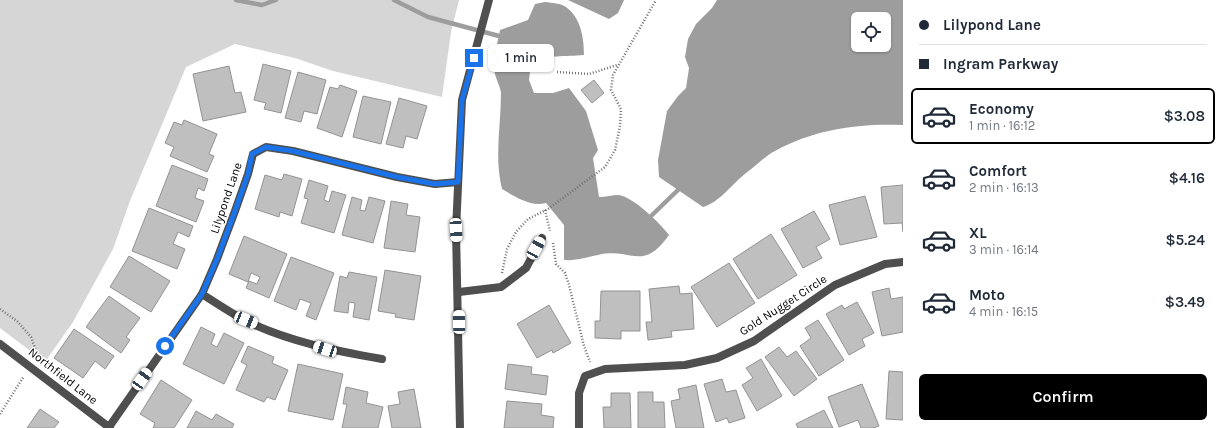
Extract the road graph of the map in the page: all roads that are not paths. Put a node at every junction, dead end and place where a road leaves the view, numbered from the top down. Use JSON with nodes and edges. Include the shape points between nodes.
{"nodes":[{"id":1,"x":489,"y":0,"type":"edge"},
{"id":2,"x":458,"y":182,"type":"junction"},
{"id":3,"x":542,"y":238,"type":"dead end"},
{"id":4,"x":903,"y":262,"type":"edge"},
{"id":5,"x":458,"y":292,"type":"junction"},
{"id":6,"x":202,"y":294,"type":"junction"},
{"id":7,"x":0,"y":344,"type":"edge"},
{"id":8,"x":382,"y":359,"type":"dead end"},
{"id":9,"x":110,"y":427,"type":"edge"},
{"id":10,"x":460,"y":428,"type":"edge"},
{"id":11,"x":580,"y":428,"type":"edge"}],
"edges":[{"from":1,"to":2,"type":"street","via":[[462,100]]},
{"from":2,"to":5,"type":"street"},
{"from":2,"to":6,"type":"street","name":"Lilypond Lane","via":[[435,184],[266,147],[252,154],[235,211]]},
{"from":3,"to":5,"type":"street","via":[[526,268],[501,287]]},
{"from":4,"to":11,"type":"street","name":"Gold Nugget Circle","via":[[885,264],[835,285],[754,341],[717,358],[685,365],[605,370],[585,376],[579,393]]},
{"from":5,"to":10,"type":"street"},
{"from":6,"to":8,"type":"street","via":[[246,320],[284,336],[325,349]]},
{"from":6,"to":9,"type":"street","name":"Lilypond Lane"},
{"from":7,"to":9,"type":"street","name":"Northfield Lane"}]}
